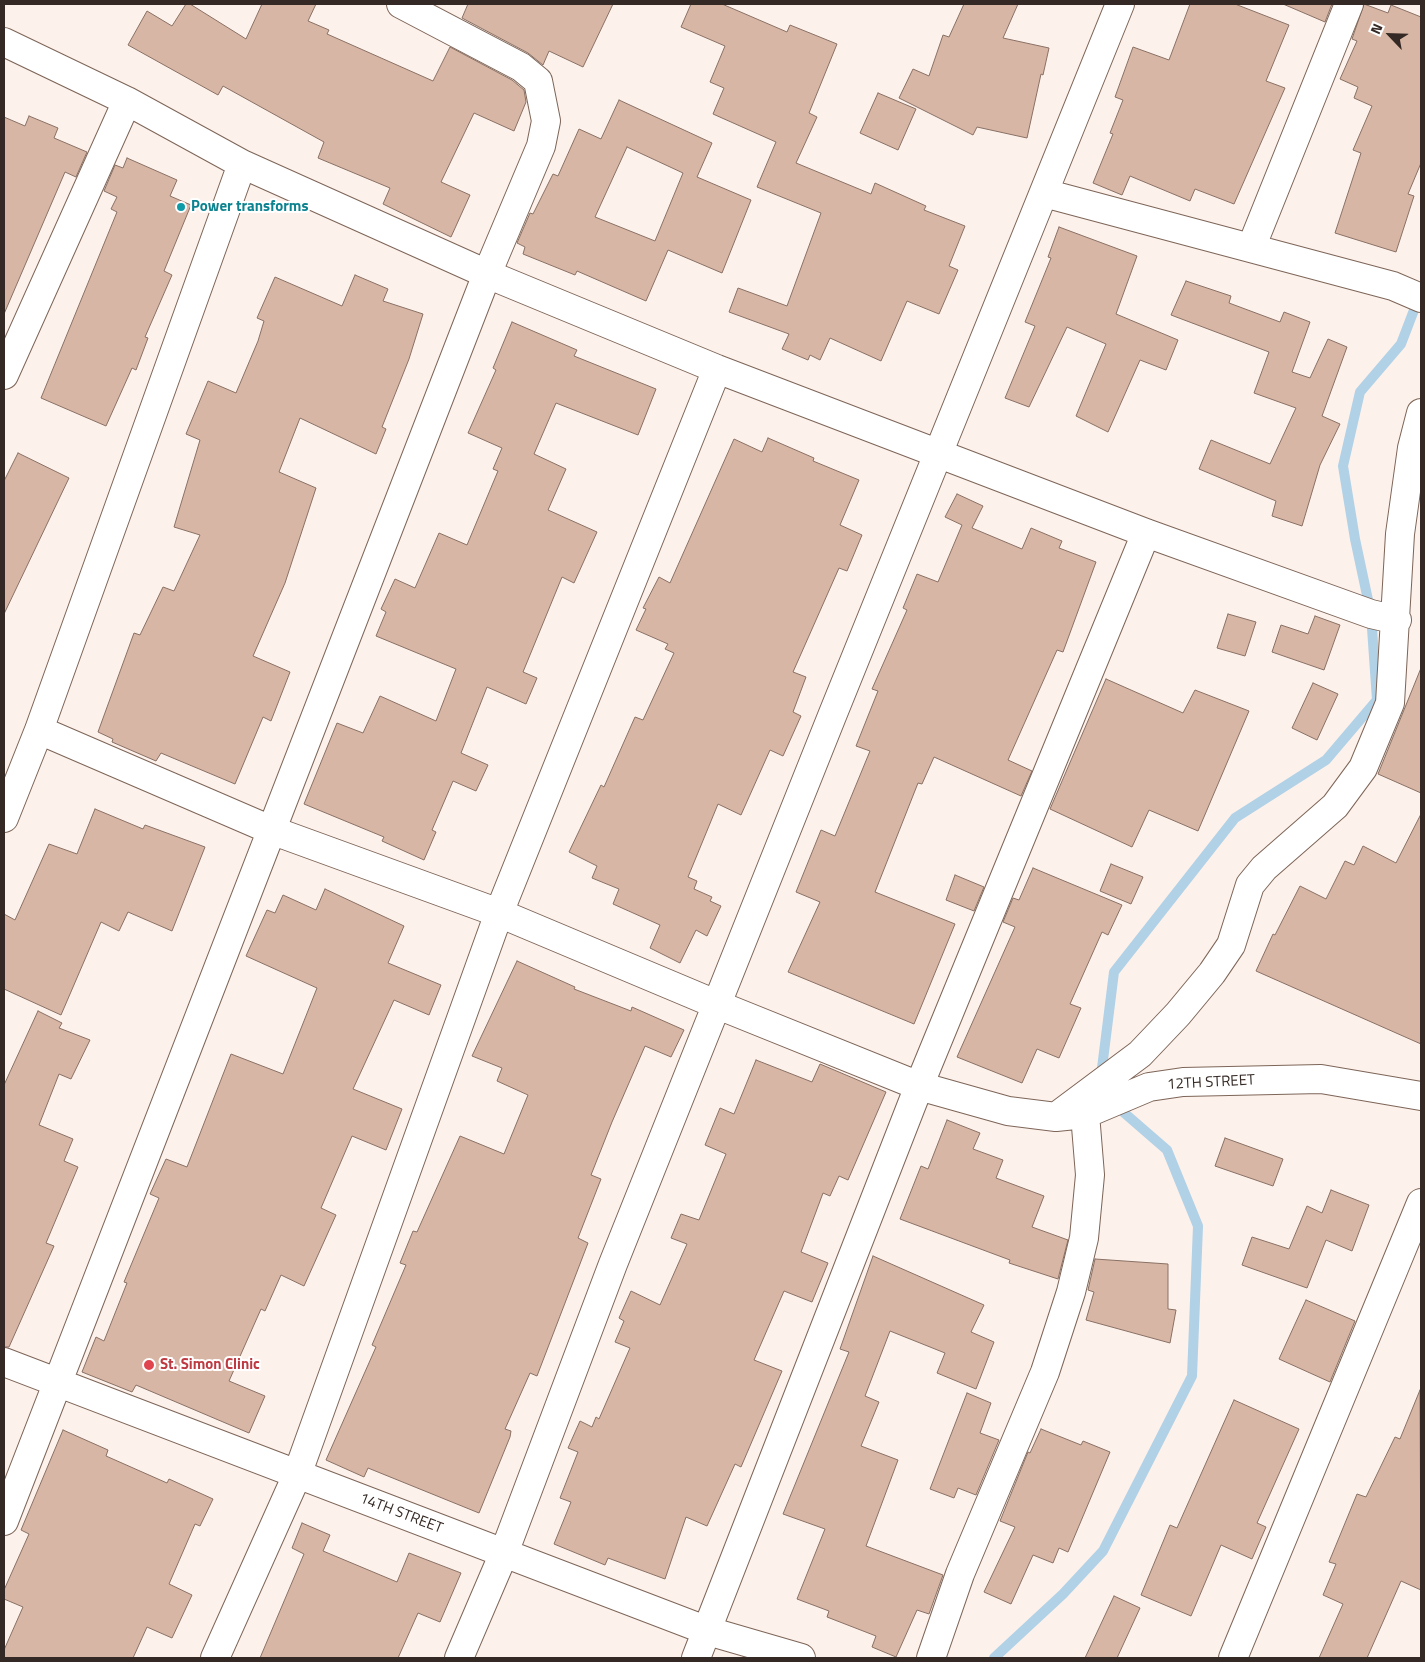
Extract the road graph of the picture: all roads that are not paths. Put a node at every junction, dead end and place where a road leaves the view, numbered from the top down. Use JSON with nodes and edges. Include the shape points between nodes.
{"nodes":[{"id":1,"x":1120,"y":4,"type":"edge"},
{"id":2,"x":1349,"y":4,"type":"edge"},
{"id":3,"x":412,"y":6,"type":"edge"},
{"id":4,"x":4,"y":42,"type":"edge"},
{"id":5,"x":127,"y":102,"type":"junction"},
{"id":6,"x":242,"y":164,"type":"junction"},
{"id":7,"x":1044,"y":193,"type":"junction"},
{"id":8,"x":1251,"y":248,"type":"junction"},
{"id":9,"x":487,"y":274,"type":"junction"},
{"id":10,"x":1421,"y":298,"type":"edge"},
{"id":11,"x":717,"y":369,"type":"junction"},
{"id":12,"x":4,"y":375,"type":"edge"},
{"id":13,"x":1421,"y":414,"type":"edge"},
{"id":14,"x":938,"y":453,"type":"junction"},
{"id":15,"x":1146,"y":533,"type":"junction"},
{"id":16,"x":1397,"y":620,"type":"junction"},
{"id":17,"x":39,"y":730,"type":"junction"},
{"id":18,"x":4,"y":818,"type":"edge"},
{"id":19,"x":271,"y":830,"type":"junction"},
{"id":20,"x":499,"y":913,"type":"junction"},
{"id":21,"x":718,"y":1005,"type":"junction"},
{"id":22,"x":919,"y":1086,"type":"junction"},
{"id":23,"x":1421,"y":1096,"type":"edge"},
{"id":24,"x":1084,"y":1114,"type":"junction"},
{"id":25,"x":1056,"y":1117,"type":"junction"},
{"id":26,"x":1421,"y":1203,"type":"edge"},
{"id":27,"x":4,"y":1362,"type":"edge"},
{"id":28,"x":57,"y":1381,"type":"junction"},
{"id":29,"x":297,"y":1474,"type":"junction"},
{"id":30,"x":4,"y":1521,"type":"edge"},
{"id":31,"x":504,"y":1553,"type":"junction"},
{"id":32,"x":708,"y":1632,"type":"junction"},
{"id":33,"x":215,"y":1658,"type":"edge"},
{"id":34,"x":459,"y":1658,"type":"edge"},
{"id":35,"x":696,"y":1658,"type":"edge"},
{"id":36,"x":800,"y":1658,"type":"edge"},
{"id":37,"x":931,"y":1658,"type":"edge"},
{"id":38,"x":1234,"y":1658,"type":"edge"}],
"edges":[{"from":1,"to":7,"type":"street"},
{"from":2,"to":8,"type":"street"},
{"from":3,"to":9,"type":"street","via":[[521,67],[538,81],[543,98],[546,121],[541,146]]},
{"from":4,"to":5,"type":"street"},
{"from":5,"to":6,"type":"street"},
{"from":5,"to":12,"type":"street"},
{"from":6,"to":9,"type":"street"},
{"from":6,"to":17,"type":"street"},
{"from":7,"to":8,"type":"street"},
{"from":7,"to":14,"type":"street"},
{"from":8,"to":10,"type":"street","via":[[1393,286]]},
{"from":9,"to":11,"type":"street"},
{"from":9,"to":19,"type":"street"},
{"from":11,"to":14,"type":"street"},
{"from":11,"to":20,"type":"street"},
{"from":13,"to":16,"type":"street","via":[[1412,448],[1400,534]]},
{"from":14,"to":15,"type":"street"},
{"from":14,"to":21,"type":"street"},
{"from":15,"to":16,"type":"street","via":[[1371,614]]},
{"from":15,"to":22,"type":"street"},
{"from":16,"to":25,"type":"street","via":[[1390,703],[1364,768],[1335,806],[1264,868],[1250,885],[1231,945],[1178,1014],[1140,1054]]},
{"from":17,"to":18,"type":"street"},
{"from":17,"to":19,"type":"street","name":"12TH STREET"},
{"from":19,"to":20,"type":"street","name":"12TH STREET"},
{"from":19,"to":28,"type":"street"},
{"from":20,"to":21,"type":"street","name":"12TH STREET"},
{"from":20,"to":29,"type":"street"},
{"from":21,"to":22,"type":"street","name":"12TH STREET"},
{"from":21,"to":31,"type":"street","via":[[613,1264]]},
{"from":22,"to":25,"type":"street","name":"12TH STREET","via":[[1008,1111]]},
{"from":22,"to":32,"type":"street"},
{"from":23,"to":24,"type":"street","name":"12TH STREET","via":[[1322,1079],[1182,1082],[1149,1087]]},
{"from":24,"to":25,"type":"street","name":"12TH STREET"},
{"from":24,"to":37,"type":"street","via":[[1090,1175],[1084,1238],[1071,1292],[1044,1372],[960,1574]]},
{"from":26,"to":38,"type":"street"},
{"from":27,"to":28,"type":"street","name":"14TH STREET"},
{"from":28,"to":29,"type":"street","name":"14TH STREET"},
{"from":28,"to":30,"type":"street"},
{"from":29,"to":31,"type":"street","name":"14TH STREET"},
{"from":29,"to":33,"type":"street"},
{"from":31,"to":32,"type":"street","name":"14TH STREET"},
{"from":31,"to":34,"type":"street"},
{"from":32,"to":35,"type":"street"},
{"from":32,"to":36,"type":"street","name":"14TH STREET"}]}
